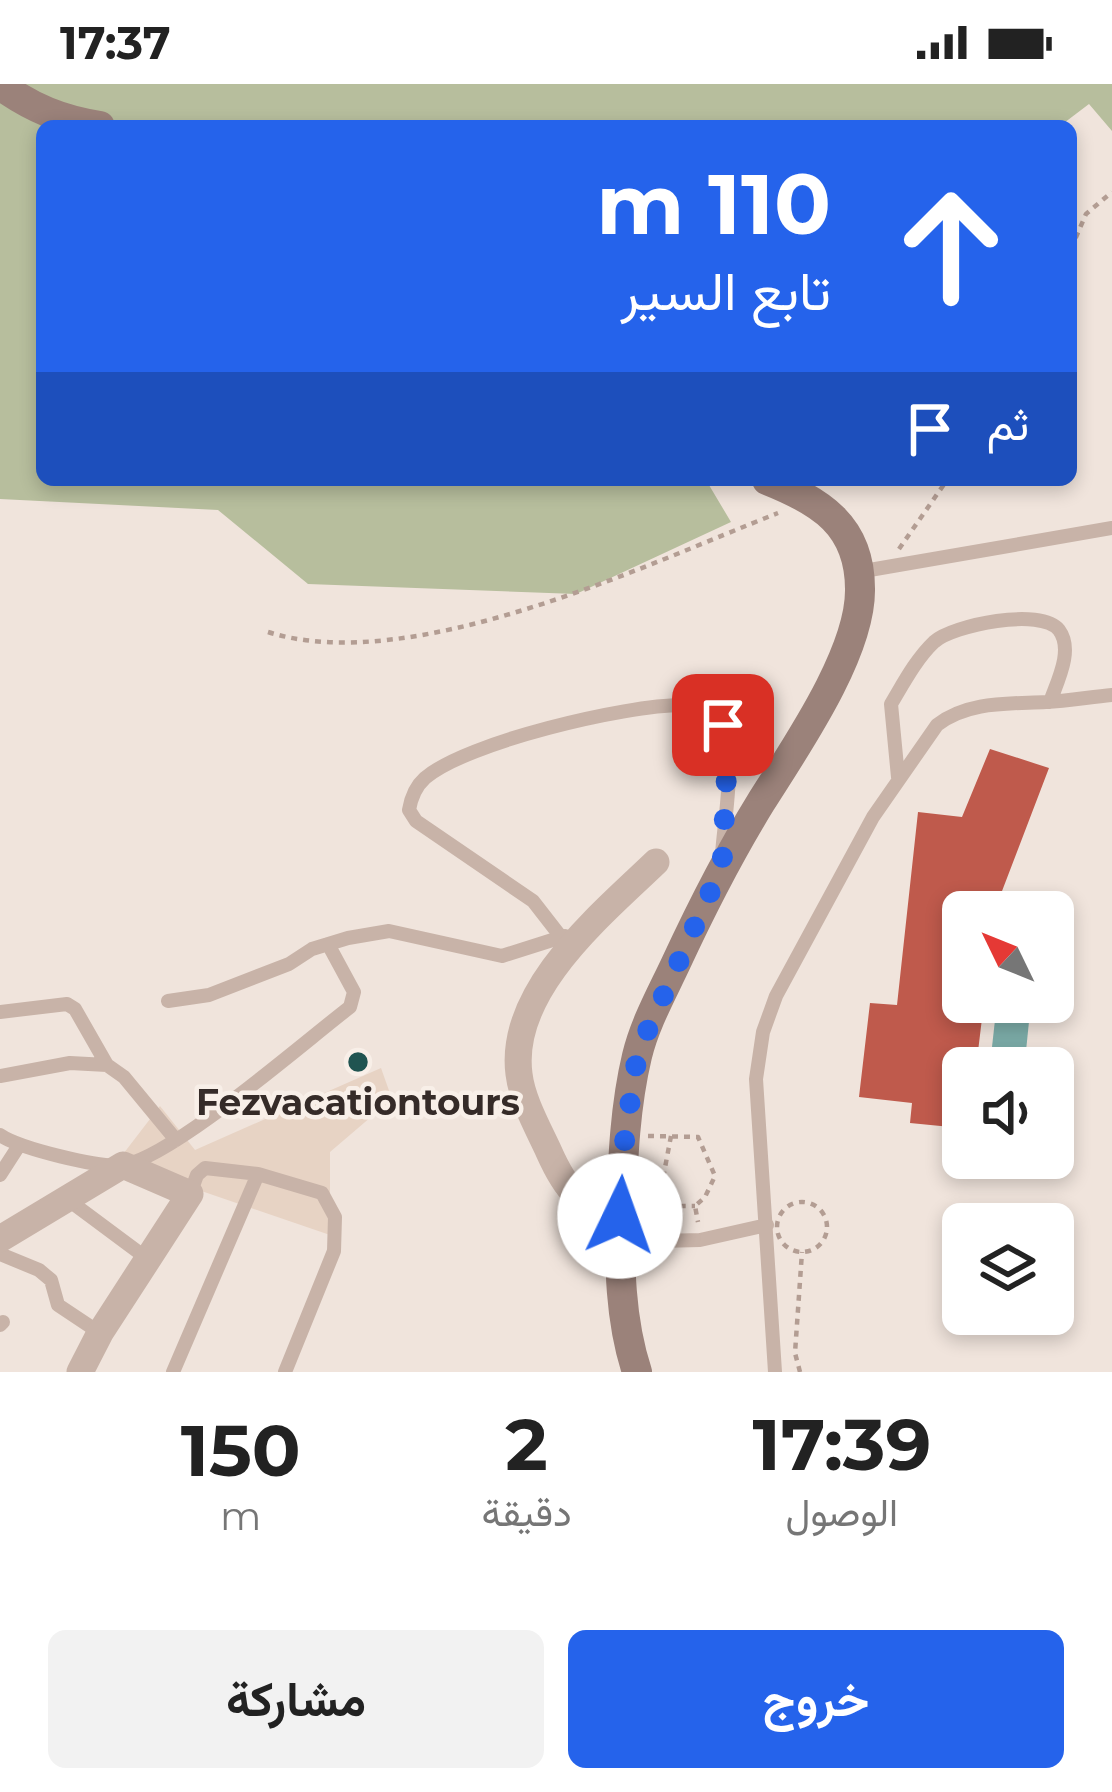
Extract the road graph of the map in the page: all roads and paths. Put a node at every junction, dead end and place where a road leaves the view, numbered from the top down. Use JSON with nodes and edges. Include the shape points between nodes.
{"nodes":[{"id":1,"x":0,"y":86,"type":"edge"},
{"id":2,"x":65,"y":120,"type":"edge"},
{"id":3,"x":1112,"y":192,"type":"edge"},
{"id":4,"x":1077,"y":236,"type":"edge"},
{"id":5,"x":780,"y":486,"type":"edge"},
{"id":6,"x":942,"y":486,"type":"edge"},
{"id":7,"x":811,"y":500,"type":"junction"},
{"id":8,"x":1112,"y":528,"type":"edge"},
{"id":9,"x":891,"y":566,"type":"junction"},
{"id":10,"x":859,"y":572,"type":"junction"},
{"id":11,"x":268,"y":632,"type":"dead end"},
{"id":12,"x":1112,"y":694,"type":"edge"},
{"id":13,"x":1050,"y":702,"type":"junction"},
{"id":14,"x":898,"y":777,"type":"junction"},
{"id":15,"x":656,"y":862,"type":"dead end"},
{"id":16,"x":722,"y":866,"type":"junction"},
{"id":17,"x":574,"y":932,"type":"junction"},
{"id":18,"x":328,"y":944,"type":"junction"},
{"id":19,"x":169,"y":1001,"type":"dead end"},
{"id":20,"x":0,"y":1012,"type":"edge"},
{"id":21,"x":107,"y":1065,"type":"junction"},
{"id":22,"x":0,"y":1076,"type":"edge"},
{"id":23,"x":0,"y":1135,"type":"edge"},
{"id":24,"x":650,"y":1136,"type":"dead end"},
{"id":25,"x":670,"y":1136,"type":"junction"},
{"id":26,"x":176,"y":1140,"type":"junction"},
{"id":27,"x":19,"y":1148,"type":"junction"},
{"id":28,"x":123,"y":1165,"type":"junction"},
{"id":29,"x":258,"y":1174,"type":"junction"},
{"id":30,"x":0,"y":1175,"type":"edge"},
{"id":31,"x":190,"y":1194,"type":"junction"},
{"id":32,"x":67,"y":1199,"type":"junction"},
{"id":33,"x":801,"y":1202,"type":"dead end"},
{"id":34,"x":695,"y":1206,"type":"junction"},
{"id":35,"x":767,"y":1225,"type":"junction"},
{"id":36,"x":620,"y":1229,"type":"junction"},
{"id":37,"x":0,"y":1239,"type":"edge"},
{"id":38,"x":700,"y":1240,"type":"junction"},
{"id":39,"x":0,"y":1254,"type":"edge"},
{"id":40,"x":149,"y":1261,"type":"junction"},
{"id":41,"x":100,"y":1333,"type":"junction"},
{"id":42,"x":80,"y":1372,"type":"edge"},
{"id":43,"x":173,"y":1372,"type":"edge"},
{"id":44,"x":285,"y":1372,"type":"edge"},
{"id":45,"x":637,"y":1372,"type":"edge"},
{"id":46,"x":775,"y":1372,"type":"edge"},
{"id":47,"x":800,"y":1372,"type":"edge"}],
"edges":[{"from":1,"to":2,"type":"main road"},
{"from":3,"to":4,"type":"path"},
{"from":5,"to":7,"type":"main road"},
{"from":6,"to":9,"type":"path"},
{"from":7,"to":10,"type":"main road","via":[[843,527]]},
{"from":7,"to":11,"type":"path","via":[[491,620],[425,636],[302,641]]},
{"from":8,"to":9,"type":"lane"},
{"from":9,"to":10,"type":"lane"},
{"from":10,"to":16,"type":"main road","via":[[858,608],[838,667]]},
{"from":12,"to":13,"type":"lane"},
{"from":13,"to":14,"type":"lane","via":[[950,715]]},
{"from":13,"to":14,"type":"lane","via":[[1065,659],[1053,625],[981,622],[936,640],[891,704]]},
{"from":14,"to":35,"type":"lane","via":[[763,1032],[756,1078]]},
{"from":15,"to":17,"type":"street"},
{"from":16,"to":17,"type":"lane","via":[[728,745],[723,725],[702,709],[646,709],[501,739],[420,782],[409,810],[416,821]]},
{"from":16,"to":36,"type":"main road","via":[[638,1052]]},
{"from":17,"to":18,"type":"lane","via":[[502,956],[389,931]]},
{"from":17,"to":36,"type":"street","via":[[541,985],[518,1073],[557,1172]]},
{"from":18,"to":19,"type":"lane","via":[[209,995]]},
{"from":18,"to":26,"type":"lane","via":[[354,992],[350,1007]]},
{"from":20,"to":21,"type":"lane","via":[[67,1004],[81,1013]]},
{"from":21,"to":22,"type":"lane"},
{"from":21,"to":26,"type":"lane"},
{"from":23,"to":27,"type":"lane"},
{"from":24,"to":25,"type":"path"},
{"from":25,"to":34,"type":"path","via":[[660,1194],[670,1205]]},
{"from":25,"to":34,"type":"path","via":[[698,1137],[715,1176]]},
{"from":26,"to":28,"type":"lane"},
{"from":27,"to":28,"type":"lane"},
{"from":27,"to":30,"type":"lane"},
{"from":28,"to":31,"type":"street"},
{"from":28,"to":32,"type":"street"},
{"from":29,"to":31,"type":"lane","via":[[205,1168]]},
{"from":29,"to":43,"type":"lane"},
{"from":29,"to":44,"type":"lane","via":[[322,1193],[335,1217],[334,1251]]},
{"from":31,"to":40,"type":"street"},
{"from":32,"to":37,"type":"street"},
{"from":32,"to":40,"type":"lane"},
{"from":33,"to":47,"type":"path","via":[[818,1208],[826,1231],[818,1246],[802,1252]]},
{"from":34,"to":38,"type":"path"},
{"from":35,"to":38,"type":"lane"},
{"from":35,"to":46,"type":"lane"},
{"from":36,"to":38,"type":"lane"},
{"from":36,"to":45,"type":"main road","via":[[622,1309]]},
{"from":39,"to":41,"type":"lane","via":[[39,1270],[58,1305]]},
{"from":40,"to":41,"type":"street"},
{"from":41,"to":42,"type":"street"}]}
